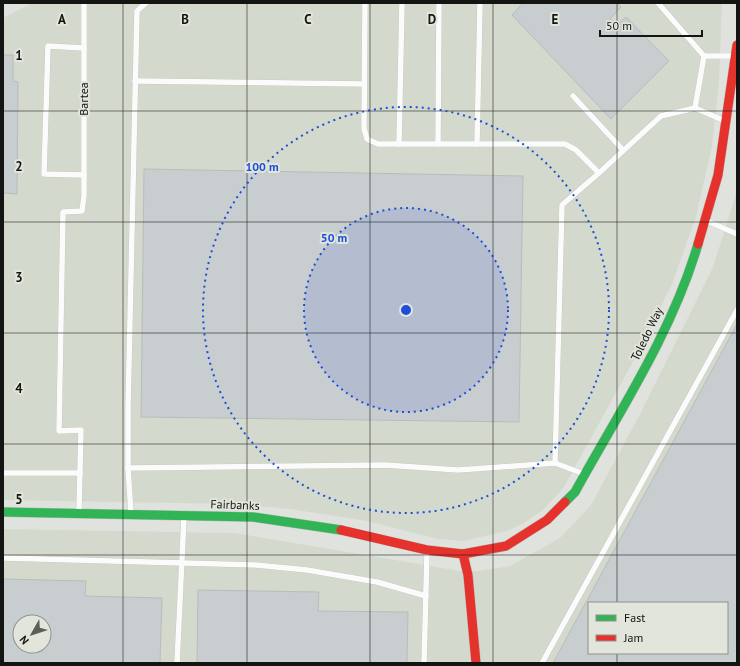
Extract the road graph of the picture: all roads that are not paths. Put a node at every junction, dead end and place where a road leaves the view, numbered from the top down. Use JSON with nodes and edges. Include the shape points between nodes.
{"nodes":[{"id":1,"x":84,"y":3,"type":"edge"},
{"id":2,"x":146,"y":3,"type":"edge"},
{"id":3,"x":365,"y":3,"type":"edge"},
{"id":4,"x":402,"y":3,"type":"edge"},
{"id":5,"x":439,"y":3,"type":"edge"},
{"id":6,"x":480,"y":3,"type":"edge"},
{"id":7,"x":658,"y":3,"type":"edge"},
{"id":8,"x":737,"y":45,"type":"edge"},
{"id":9,"x":84,"y":48,"type":"junction"},
{"id":10,"x":704,"y":56,"type":"junction"},
{"id":11,"x":736,"y":56,"type":"junction"},
{"id":12,"x":135,"y":80,"type":"junction"},
{"id":13,"x":364,"y":84,"type":"junction"},
{"id":14,"x":573,"y":96,"type":"dead end"},
{"id":15,"x":695,"y":108,"type":"junction"},
{"id":16,"x":733,"y":108,"type":"edge"},
{"id":17,"x":727,"y":122,"type":"junction"},
{"id":18,"x":399,"y":144,"type":"junction"},
{"id":19,"x":438,"y":144,"type":"junction"},
{"id":20,"x":477,"y":144,"type":"junction"},
{"id":21,"x":623,"y":150,"type":"junction"},
{"id":22,"x":599,"y":173,"type":"junction"},
{"id":23,"x":84,"y":175,"type":"junction"},
{"id":24,"x":705,"y":220,"type":"junction"},
{"id":25,"x":737,"y":234,"type":"edge"},
{"id":26,"x":737,"y":310,"type":"edge"},
{"id":27,"x":555,"y":463,"type":"junction"},
{"id":28,"x":128,"y":468,"type":"junction"},
{"id":29,"x":3,"y":473,"type":"edge"},
{"id":30,"x":80,"y":473,"type":"junction"},
{"id":31,"x":584,"y":474,"type":"junction"},
{"id":32,"x":3,"y":512,"type":"edge"},
{"id":33,"x":79,"y":514,"type":"junction"},
{"id":34,"x":131,"y":515,"type":"junction"},
{"id":35,"x":184,"y":516,"type":"junction"},
{"id":36,"x":427,"y":550,"type":"junction"},
{"id":37,"x":463,"y":554,"type":"junction"},
{"id":38,"x":3,"y":558,"type":"edge"},
{"id":39,"x":182,"y":562,"type":"junction"},
{"id":40,"x":426,"y":596,"type":"junction"},
{"id":41,"x":177,"y":663,"type":"edge"},
{"id":42,"x":424,"y":663,"type":"edge"},
{"id":43,"x":476,"y":663,"type":"edge"},
{"id":44,"x":542,"y":663,"type":"edge"}],
"edges":[{"from":1,"to":9,"type":"lane","name":"Bartea"},
{"from":2,"to":12,"type":"lane","via":[[137,11]]},
{"from":3,"to":13,"type":"lane"},
{"from":4,"to":18,"type":"lane"},
{"from":5,"to":19,"type":"lane"},
{"from":6,"to":20,"type":"lane"},
{"from":7,"to":10,"type":"lane"},
{"from":8,"to":11,"type":"street","name":"Toledo Way"},
{"from":9,"to":23,"type":"lane","name":"Bartea"},
{"from":9,"to":23,"type":"lane","via":[[48,46],[44,174]]},
{"from":10,"to":11,"type":"lane"},
{"from":10,"to":15,"type":"lane"},
{"from":11,"to":16,"type":"street","name":"Toledo Way"},
{"from":12,"to":13,"type":"lane"},
{"from":12,"to":28,"type":"lane"},
{"from":13,"to":18,"type":"lane","via":[[364,128],[367,139],[378,144]]},
{"from":14,"to":21,"type":"lane"},
{"from":15,"to":17,"type":"lane"},
{"from":15,"to":21,"type":"lane","via":[[661,116]]},
{"from":16,"to":17,"type":"street","name":"Toledo Way"},
{"from":17,"to":24,"type":"street","name":"Toledo Way","via":[[718,175]]},
{"from":18,"to":19,"type":"lane"},
{"from":19,"to":20,"type":"lane"},
{"from":20,"to":22,"type":"lane","via":[[565,144],[576,150]]},
{"from":21,"to":22,"type":"lane"},
{"from":22,"to":27,"type":"lane","via":[[562,205]]},
{"from":23,"to":30,"type":"lane","name":"Bartea","via":[[82,211],[63,212],[59,431],[81,430]]},
{"from":24,"to":25,"type":"lane"},
{"from":24,"to":31,"type":"street","name":"Toledo Way","via":[[692,264],[658,343]]},
{"from":26,"to":44,"type":"lane"},
{"from":27,"to":28,"type":"lane","via":[[458,470],[385,465]]},
{"from":27,"to":31,"type":"lane"},
{"from":28,"to":34,"type":"lane"},
{"from":29,"to":30,"type":"lane"},
{"from":30,"to":33,"type":"lane"},
{"from":31,"to":37,"type":"street","name":"Toledo Way","via":[[574,492],[547,520],[506,546]]},
{"from":32,"to":33,"type":"street","name":"Fairbanks"},
{"from":33,"to":34,"type":"street","name":"Fairbanks"},
{"from":34,"to":35,"type":"street","name":"Fairbanks"},
{"from":35,"to":36,"type":"street","name":"Fairbanks","via":[[253,517],[354,532]]},
{"from":35,"to":39,"type":"lane"},
{"from":36,"to":37,"type":"street","name":"Fairbanks"},
{"from":36,"to":40,"type":"lane"},
{"from":37,"to":43,"type":"street","via":[[468,575]]},
{"from":38,"to":39,"type":"lane"},
{"from":39,"to":40,"type":"lane","via":[[307,570],[377,582]]},
{"from":39,"to":41,"type":"lane"},
{"from":40,"to":42,"type":"lane"}]}
